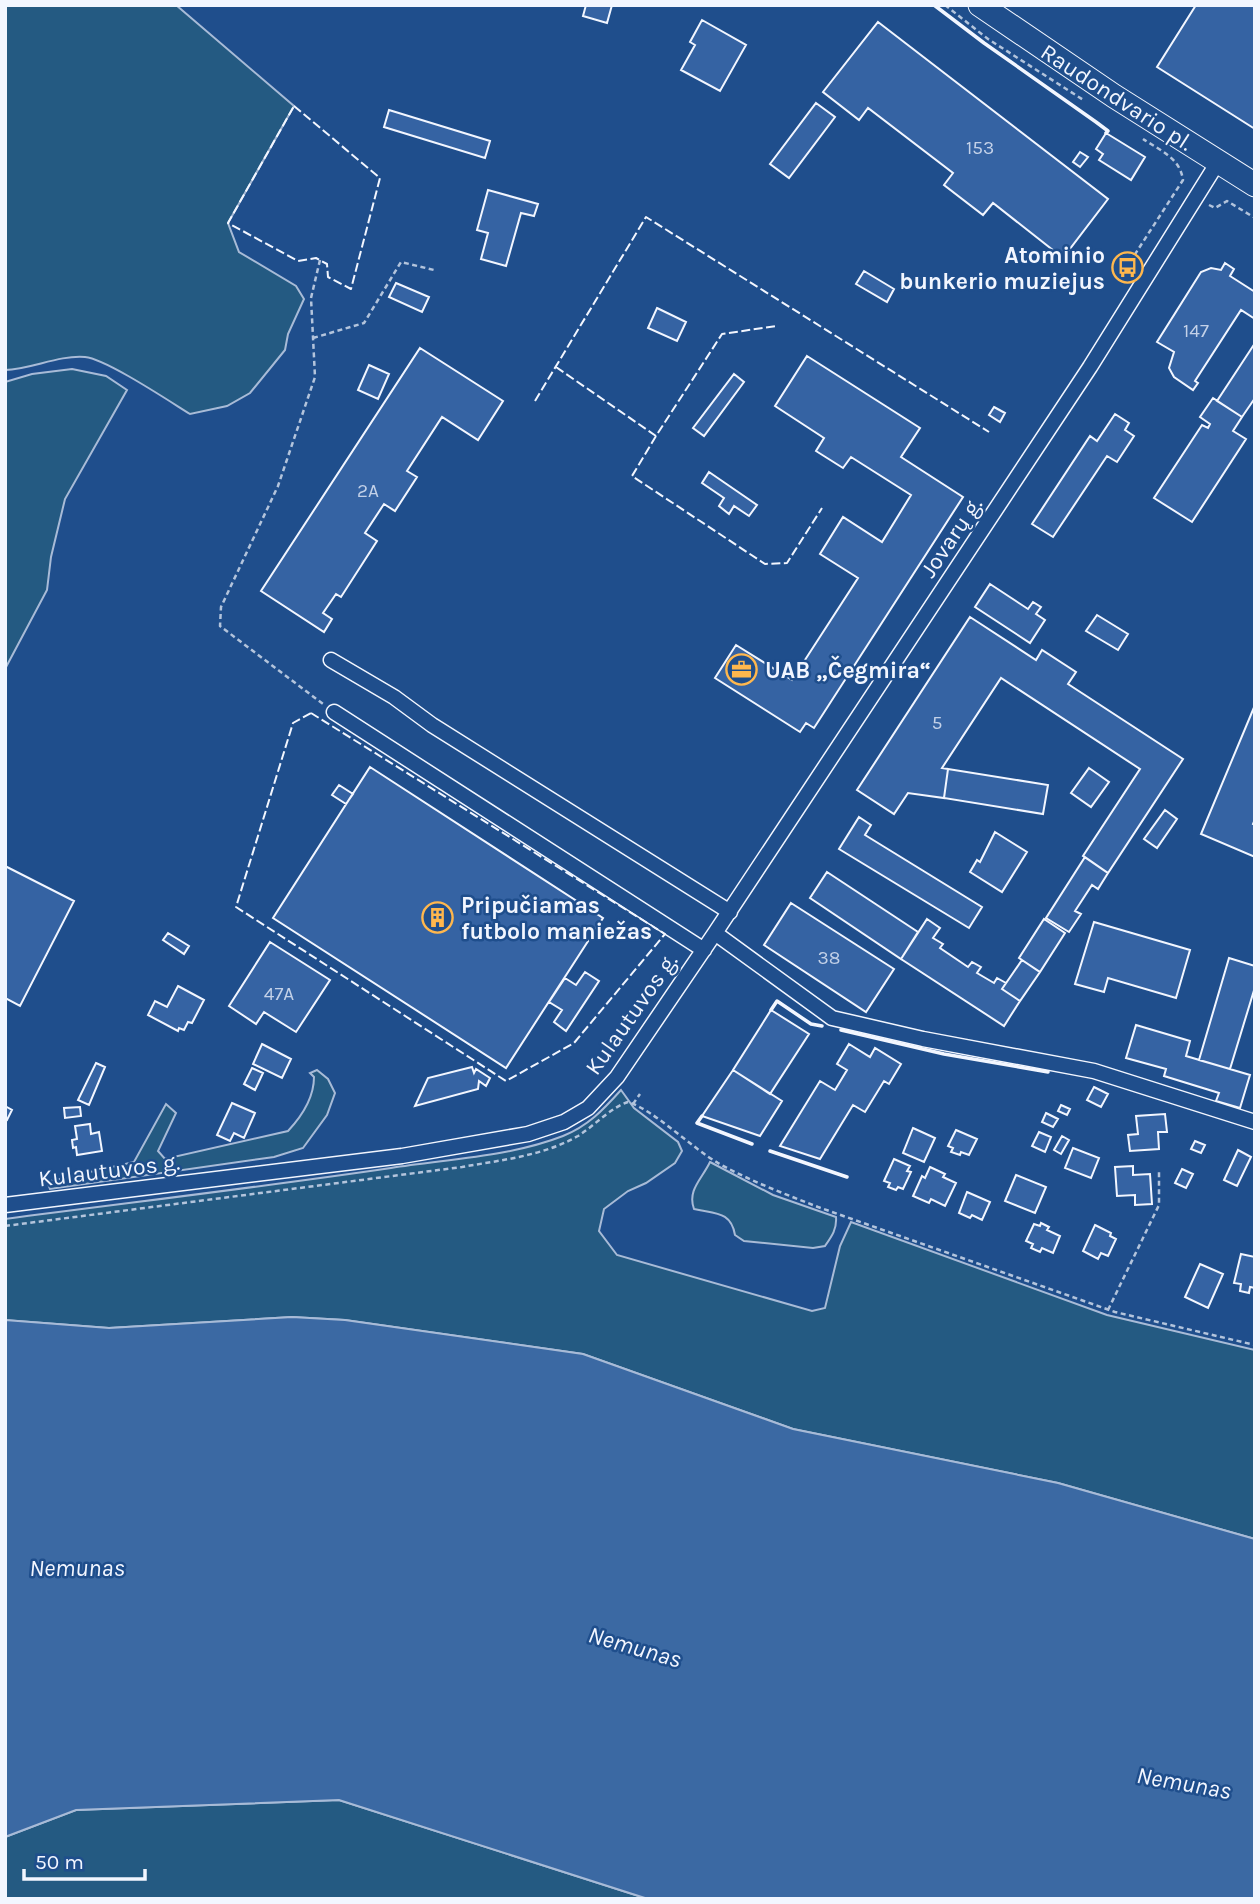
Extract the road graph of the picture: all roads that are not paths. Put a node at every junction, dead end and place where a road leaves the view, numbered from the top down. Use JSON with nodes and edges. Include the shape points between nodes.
{"nodes":[{"id":1,"x":980,"y":5,"type":"edge"},
{"id":2,"x":1218,"y":162,"type":"junction"},
{"id":3,"x":1255,"y":185,"type":"edge"},
{"id":4,"x":331,"y":660,"type":"dead end"},
{"id":5,"x":334,"y":712,"type":"road end"},
{"id":6,"x":730,"y":912,"type":"junction"},
{"id":7,"x":715,"y":933,"type":"junction"},
{"id":8,"x":704,"y":950,"type":"junction"},
{"id":9,"x":1255,"y":1122,"type":"edge"},
{"id":10,"x":5,"y":1205,"type":"edge"}],
"edges":[{"from":1,"to":2,"type":"main road","name":"Raudondvario pl."},
{"from":2,"to":3,"type":"main road","name":"Raudondvario pl."},
{"from":2,"to":6,"type":"street","name":"Jovarų g.","via":[[1090,367]]},
{"from":4,"to":6,"type":"street"},
{"from":5,"to":8,"type":"street"},
{"from":6,"to":7,"type":"street","name":"Jovarų g."},
{"from":7,"to":8,"type":"street","name":"Kulautuvos g."},
{"from":7,"to":9,"type":"street","via":[[832,1018],[1094,1070]]},
{"from":8,"to":10,"type":"street","name":"Kulautuvos g.","via":[[608,1088],[588,1108],[564,1122],[528,1134],[402,1156]]}]}
